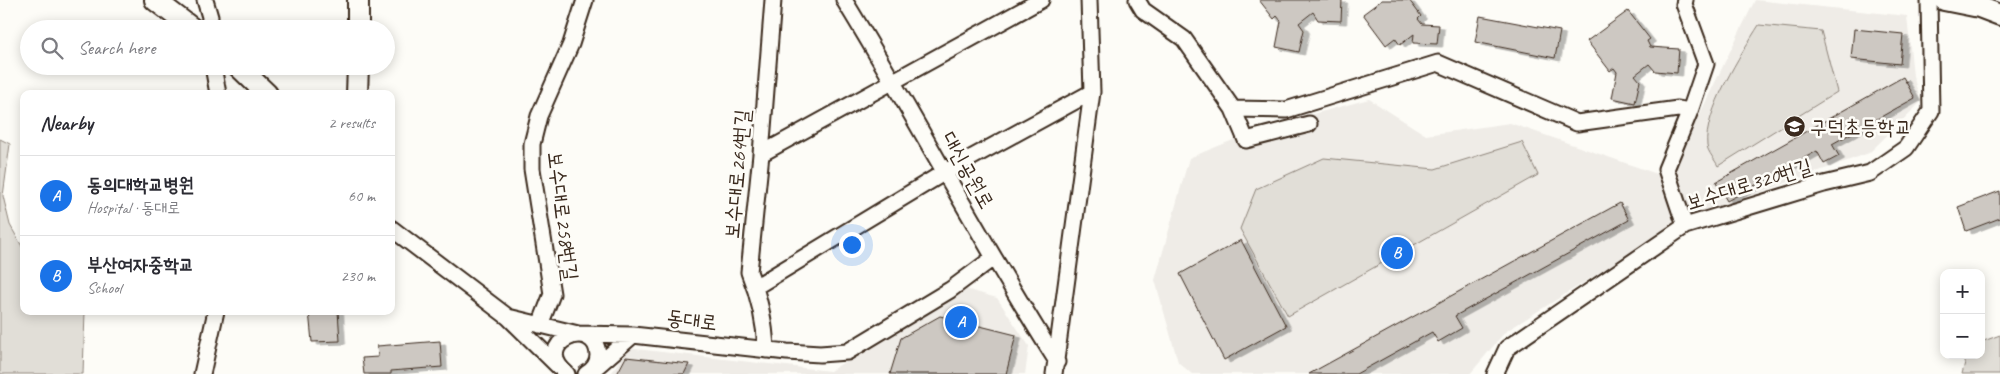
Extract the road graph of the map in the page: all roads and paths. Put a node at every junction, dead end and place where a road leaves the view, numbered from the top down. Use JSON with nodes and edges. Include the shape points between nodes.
{"nodes":[{"id":1,"x":155,"y":0,"type":"edge"},
{"id":2,"x":205,"y":0,"type":"edge"},
{"id":3,"x":358,"y":0,"type":"edge"},
{"id":4,"x":585,"y":0,"type":"edge"},
{"id":5,"x":772,"y":0,"type":"edge"},
{"id":6,"x":844,"y":0,"type":"edge"},
{"id":7,"x":1041,"y":0,"type":"edge"},
{"id":8,"x":1089,"y":0,"type":"edge"},
{"id":9,"x":1137,"y":0,"type":"edge"},
{"id":10,"x":1685,"y":0,"type":"edge"},
{"id":11,"x":1929,"y":0,"type":"edge"},
{"id":12,"x":1944,"y":0,"type":"edge"},
{"id":13,"x":2000,"y":15,"type":"edge"},
{"id":14,"x":181,"y":20,"type":"edge"},
{"id":15,"x":210,"y":20,"type":"edge"},
{"id":16,"x":358,"y":20,"type":"edge"},
{"id":17,"x":215,"y":75,"type":"edge"},
{"id":18,"x":248,"y":75,"type":"edge"},
{"id":19,"x":894,"y":82,"type":"junction"},
{"id":20,"x":217,"y":90,"type":"edge"},
{"id":21,"x":264,"y":90,"type":"edge"},
{"id":22,"x":1092,"y":92,"type":"junction"},
{"id":23,"x":1233,"y":109,"type":"junction"},
{"id":24,"x":1690,"y":111,"type":"junction"},
{"id":25,"x":1309,"y":124,"type":"dead end"},
{"id":26,"x":761,"y":154,"type":"junction"},
{"id":27,"x":944,"y":172,"type":"junction"},
{"id":28,"x":1685,"y":226,"type":"junction"},
{"id":29,"x":395,"y":231,"type":"edge"},
{"id":30,"x":993,"y":258,"type":"junction"},
{"id":31,"x":755,"y":287,"type":"junction"},
{"id":32,"x":215,"y":315,"type":"edge"},
{"id":33,"x":508,"y":317,"type":"junction"},
{"id":34,"x":540,"y":325,"type":"junction"},
{"id":35,"x":578,"y":334,"type":"junction"},
{"id":36,"x":633,"y":335,"type":"junction"},
{"id":37,"x":766,"y":350,"type":"junction"},
{"id":38,"x":1055,"y":367,"type":"edge"},
{"id":39,"x":592,"y":371,"type":"edge"},
{"id":40,"x":563,"y":372,"type":"edge"},
{"id":41,"x":202,"y":374,"type":"edge"},
{"id":42,"x":1064,"y":374,"type":"edge"},
{"id":43,"x":1495,"y":374,"type":"edge"}],
"edges":[{"from":1,"to":14,"type":"main road"},
{"from":2,"to":15,"type":"street"},
{"from":3,"to":16,"type":"main road"},
{"from":4,"to":34,"type":"street","name":"보수대로258번길","via":[[571,44],[539,116],[532,144],[532,169],[552,294]]},
{"from":5,"to":26,"type":"street","name":"보수대로264번길"},
{"from":6,"to":19,"type":"street","name":"대신공원로"},
{"from":7,"to":19,"type":"street"},
{"from":8,"to":22,"type":"street"},
{"from":9,"to":23,"type":"street","via":[[1143,10],[1184,39]]},
{"from":10,"to":24,"type":"street","via":[[1706,64]]},
{"from":11,"to":28,"type":"street","name":"보수대로320번길","via":[[1931,111],[1906,148],[1870,173]]},
{"from":12,"to":13,"type":"main road"},
{"from":17,"to":20,"type":"street"},
{"from":18,"to":21,"type":"main road"},
{"from":19,"to":26,"type":"street"},
{"from":19,"to":27,"type":"street","name":"대신공원로"},
{"from":22,"to":27,"type":"street"},
{"from":22,"to":38,"type":"street"},
{"from":23,"to":24,"type":"street","via":[[1286,110],[1438,63],[1577,123],[1678,109]]},
{"from":23,"to":25,"type":"street","via":[[1246,140]]},
{"from":24,"to":28,"type":"street","via":[[1666,169]]},
{"from":26,"to":31,"type":"street","name":"보수대로264번길","via":[[749,272]]},
{"from":27,"to":30,"type":"street","name":"대신공원로"},
{"from":27,"to":31,"type":"street"},
{"from":28,"to":43,"type":"street","name":"보수대로320번길","via":[[1507,348]]},
{"from":29,"to":33,"type":"street","name":"동대로"},
{"from":30,"to":37,"type":"street","name":"동대로","via":[[950,290],[847,352],[820,354]]},
{"from":30,"to":38,"type":"street","name":"대신공원로"},
{"from":31,"to":37,"type":"street","name":"보수대로264번길"},
{"from":32,"to":41,"type":"street"},
{"from":33,"to":34,"type":"street","name":"동대로"},
{"from":33,"to":40,"type":"street"},
{"from":34,"to":35,"type":"street","name":"동대로"},
{"from":35,"to":36,"type":"street","name":"동대로"},
{"from":35,"to":39,"type":"street","via":[[595,345],[598,355]]},
{"from":35,"to":40,"type":"street","via":[[568,336],[556,350],[556,360]]},
{"from":36,"to":37,"type":"street","name":"동대로"},
{"from":36,"to":39,"type":"street"},
{"from":38,"to":42,"type":"street","name":"대신공원로"}]}
